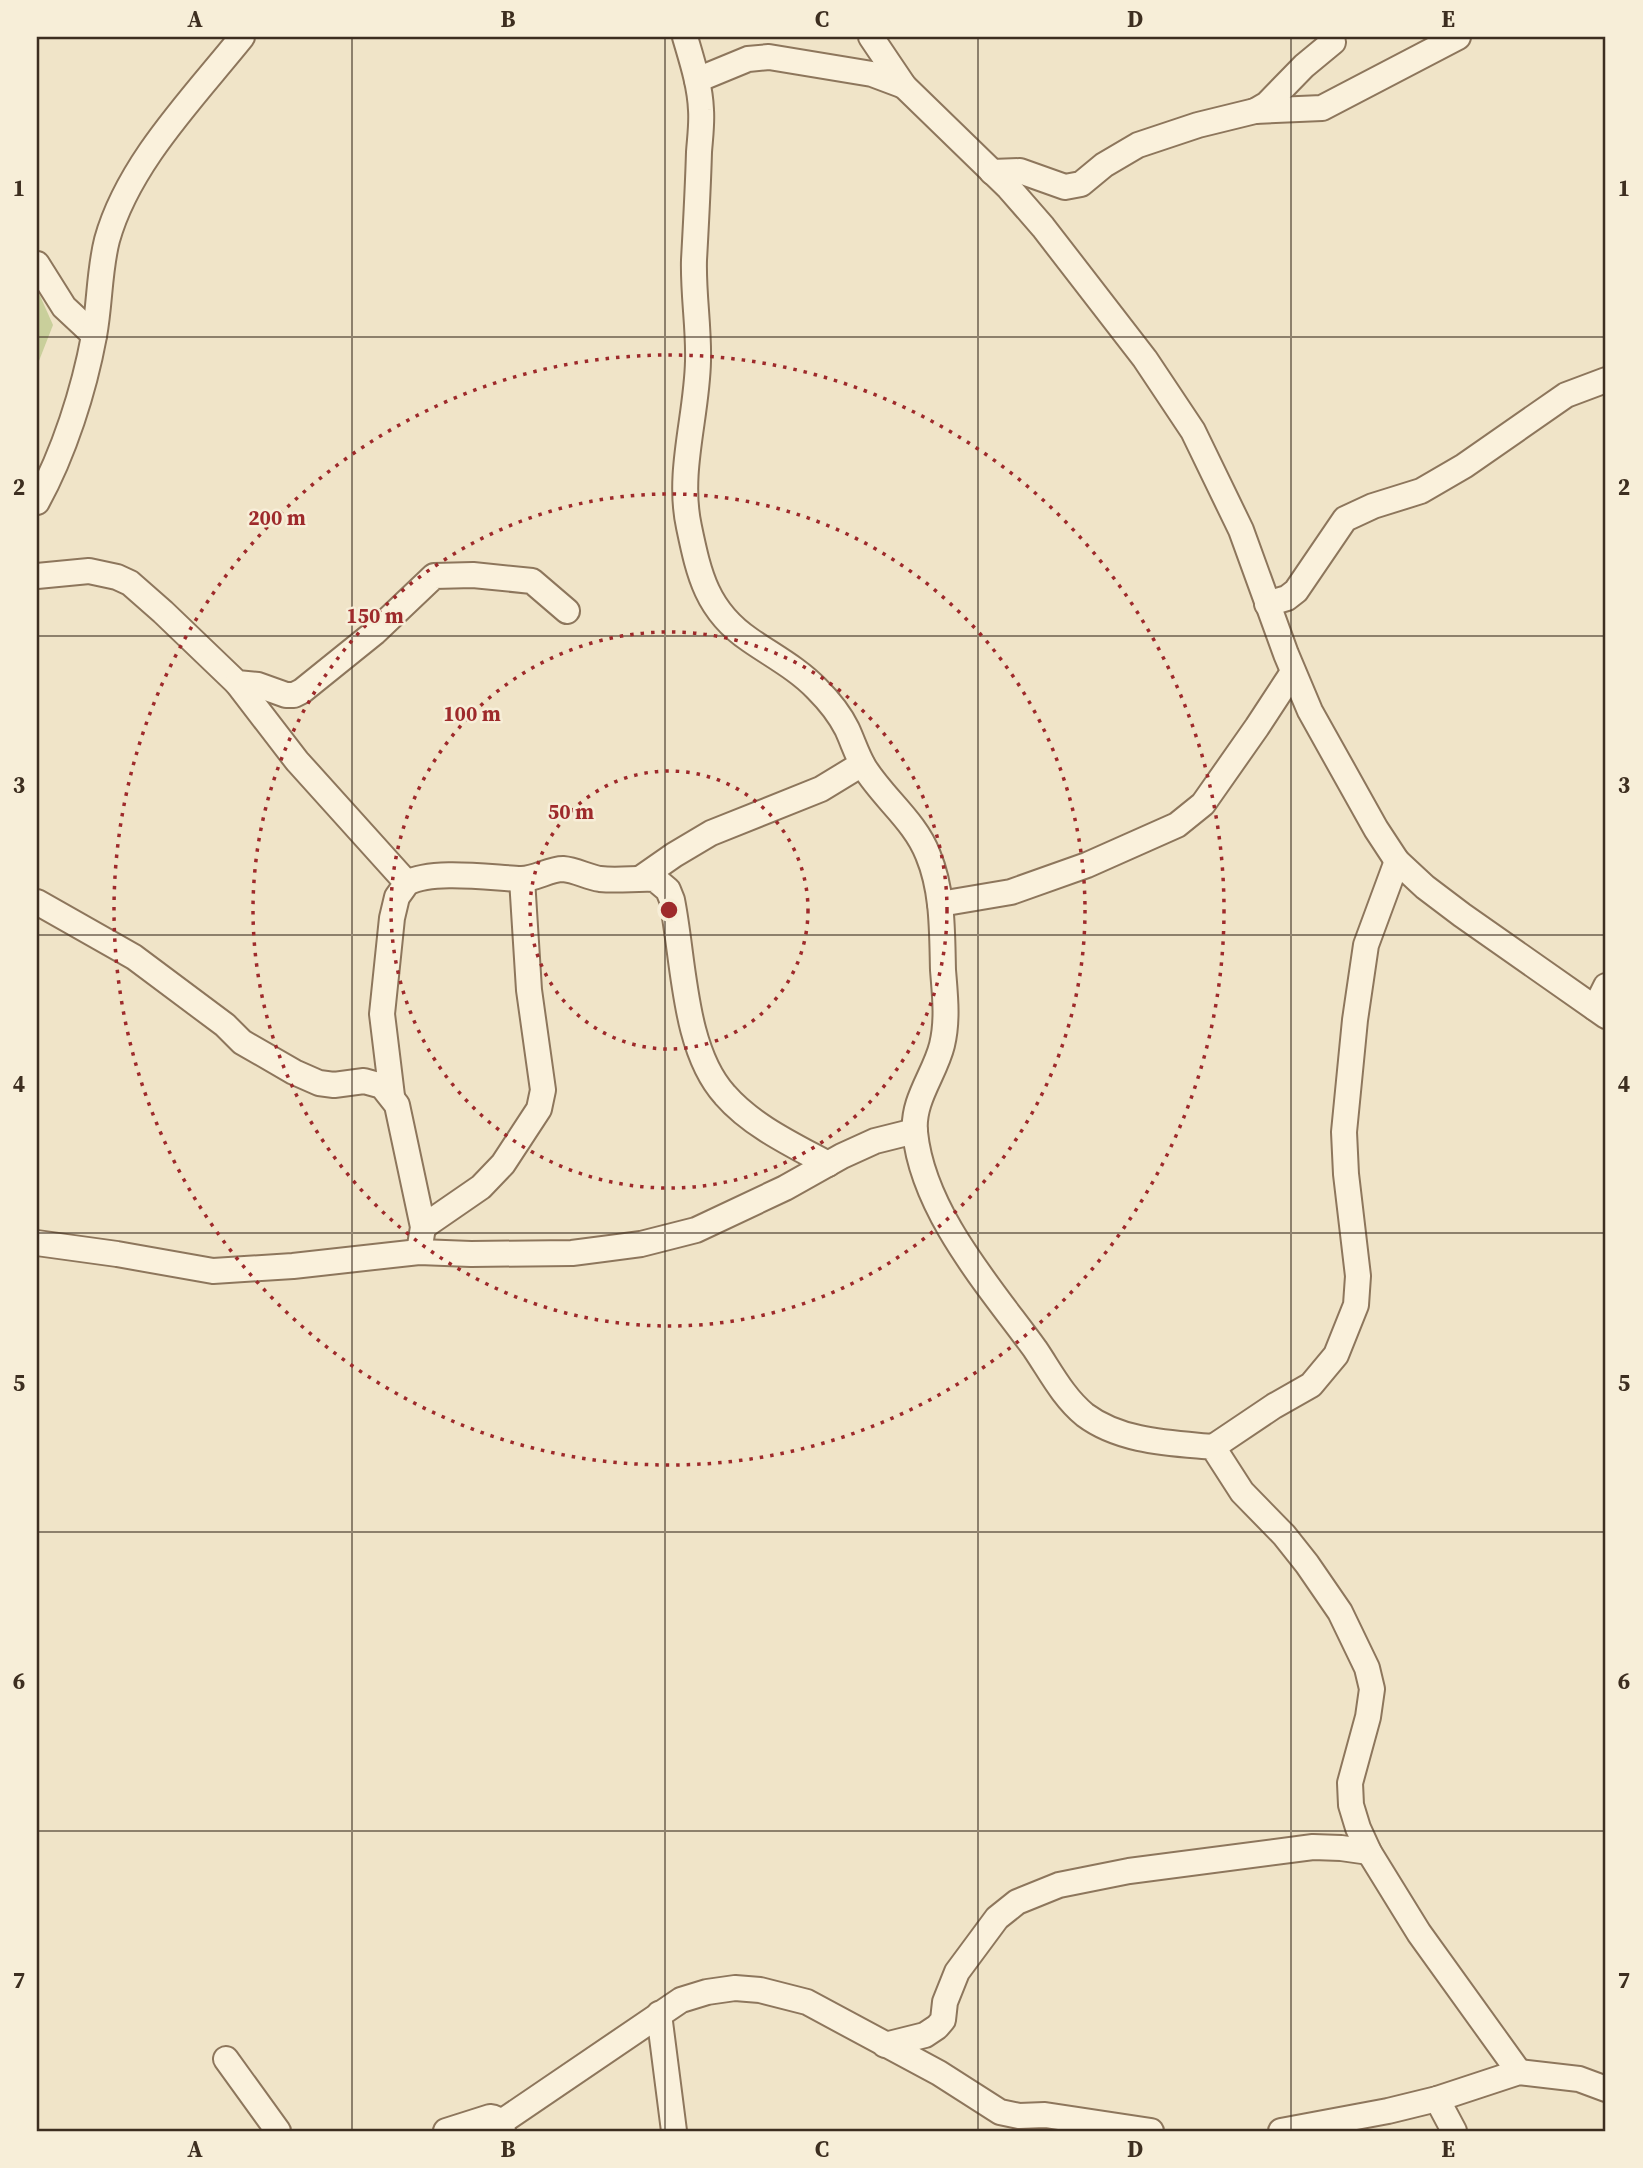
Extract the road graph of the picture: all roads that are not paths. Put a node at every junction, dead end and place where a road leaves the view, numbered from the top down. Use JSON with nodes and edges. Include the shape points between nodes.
{"nodes":[{"id":1,"x":242,"y":37,"type":"edge"},
{"id":2,"x":685,"y":37,"type":"edge"},
{"id":3,"x":871,"y":37,"type":"edge"},
{"id":4,"x":1458,"y":37,"type":"edge"},
{"id":5,"x":1333,"y":42,"type":"dead end"},
{"id":6,"x":697,"y":80,"type":"junction"},
{"id":7,"x":904,"y":86,"type":"junction"},
{"id":8,"x":1255,"y":111,"type":"junction"},
{"id":9,"x":992,"y":172,"type":"junction"},
{"id":10,"x":37,"y":264,"type":"edge"},
{"id":11,"x":94,"y":335,"type":"junction"},
{"id":12,"x":1606,"y":380,"type":"edge"},
{"id":13,"x":37,"y":502,"type":"edge"},
{"id":14,"x":37,"y":576,"type":"edge"},
{"id":15,"x":1267,"y":604,"type":"junction"},
{"id":16,"x":567,"y":611,"type":"dead end"},
{"id":17,"x":1293,"y":672,"type":"junction"},
{"id":18,"x":237,"y":683,"type":"junction"},
{"id":19,"x":862,"y":764,"type":"junction"},
{"id":20,"x":1397,"y":861,"type":"junction"},
{"id":21,"x":641,"y":878,"type":"junction"},
{"id":22,"x":522,"y":879,"type":"junction"},
{"id":23,"x":407,"y":883,"type":"junction"},
{"id":24,"x":37,"y":902,"type":"edge"},
{"id":25,"x":940,"y":904,"type":"junction"},
{"id":26,"x":1606,"y":986,"type":"edge"},
{"id":27,"x":1601,"y":1012,"type":"edge"},
{"id":28,"x":392,"y":1096,"type":"junction"},
{"id":29,"x":915,"y":1131,"type":"junction"},
{"id":30,"x":828,"y":1164,"type":"junction"},
{"id":31,"x":423,"y":1227,"type":"junction"},
{"id":32,"x":37,"y":1243,"type":"edge"},
{"id":33,"x":419,"y":1252,"type":"junction"},
{"id":34,"x":1213,"y":1447,"type":"junction"},
{"id":35,"x":1369,"y":1852,"type":"junction"},
{"id":36,"x":659,"y":2014,"type":"junction"},
{"id":37,"x":885,"y":2045,"type":"junction"},
{"id":38,"x":226,"y":2059,"type":"dead end"},
{"id":39,"x":1519,"y":2073,"type":"junction"},
{"id":40,"x":1606,"y":2089,"type":"edge"},
{"id":41,"x":1437,"y":2099,"type":"junction"},
{"id":42,"x":502,"y":2127,"type":"edge"},
{"id":43,"x":278,"y":2131,"type":"edge"},
{"id":44,"x":446,"y":2131,"type":"edge"},
{"id":45,"x":674,"y":2131,"type":"edge"},
{"id":46,"x":1151,"y":2131,"type":"edge"},
{"id":47,"x":1281,"y":2131,"type":"edge"},
{"id":48,"x":1454,"y":2131,"type":"edge"}],
"edges":[{"from":1,"to":11,"type":"street","via":[[138,168],[127,190],[107,241]]},
{"from":2,"to":6,"type":"street"},
{"from":3,"to":7,"type":"street"},
{"from":4,"to":8,"type":"street","via":[[1322,108]]},
{"from":5,"to":8,"type":"street"},
{"from":6,"to":7,"type":"street","via":[[748,59],[769,57],[872,74]]},
{"from":6,"to":19,"type":"street","via":[[701,110],[694,267],[698,361],[685,501],[699,572],[705,591],[732,628],[790,665],[833,707]]},
{"from":7,"to":9,"type":"street"},
{"from":8,"to":9,"type":"street","via":[[1138,145],[1073,186],[1049,183],[1020,171]]},
{"from":9,"to":15,"type":"street","via":[[1066,255],[1171,396],[1241,530]]},
{"from":10,"to":11,"type":"street","via":[[64,307]]},
{"from":11,"to":13,"type":"street","via":[[79,398]]},
{"from":12,"to":15,"type":"street","via":[[1566,395],[1421,491],[1345,519],[1296,591]]},
{"from":14,"to":18,"type":"street","via":[[89,571],[130,583]]},
{"from":15,"to":17,"type":"street"},
{"from":16,"to":18,"type":"street","via":[[532,581],[434,576],[374,633],[302,691],[286,695]]},
{"from":17,"to":20,"type":"street","via":[[1310,711]]},
{"from":17,"to":25,"type":"street","via":[[1203,804],[1177,825],[1011,892]]},
{"from":18,"to":23,"type":"street","via":[[296,761]]},
{"from":19,"to":21,"type":"street","via":[[821,789],[711,833]]},
{"from":19,"to":25,"type":"street","via":[[927,852]]},
{"from":20,"to":27,"type":"street","via":[[1453,908]]},
{"from":20,"to":34,"type":"street","via":[[1366,944],[1344,1132],[1358,1276],[1356,1305],[1336,1355],[1311,1385]]},
{"from":21,"to":22,"type":"street","via":[[597,879],[559,869]]},
{"from":21,"to":30,"type":"street","via":[[655,879],[672,900],[689,1006],[699,1048],[713,1078],[744,1113]]},
{"from":22,"to":23,"type":"street","via":[[473,875]]},
{"from":22,"to":31,"type":"street","via":[[529,990],[543,1090],[539,1109],[503,1164],[481,1187]]},
{"from":23,"to":28,"type":"street","via":[[397,897],[392,918],[382,1014]]},
{"from":24,"to":28,"type":"street","via":[[134,957],[258,1053],[318,1083],[364,1081],[382,1086]]},
{"from":25,"to":29,"type":"street","via":[[946,1011],[943,1041],[921,1095]]},
{"from":26,"to":27,"type":"street"},
{"from":28,"to":31,"type":"street"},
{"from":29,"to":30,"type":"street","via":[[874,1141]]},
{"from":29,"to":34,"type":"street","via":[[929,1185],[943,1216],[1065,1394],[1086,1415],[1127,1435]]},
{"from":30,"to":33,"type":"street","via":[[696,1230],[641,1244],[572,1253]]},
{"from":31,"to":33,"type":"street"},
{"from":32,"to":33,"type":"street","via":[[214,1271]]},
{"from":34,"to":35,"type":"street","via":[[1242,1492],[1284,1535],[1324,1587],[1367,1668],[1372,1689],[1350,1783],[1351,1805]]},
{"from":35,"to":37,"type":"street","via":[[1313,1847],[1059,1885],[1017,1902],[997,1918],[957,1972],[937,2027],[925,2035]]},
{"from":35,"to":39,"type":"street","via":[[1419,1933]]},
{"from":36,"to":37,"type":"street","via":[[681,2000],[707,1992],[760,1990],[807,2002]]},
{"from":36,"to":42,"type":"street"},
{"from":36,"to":45,"type":"street"},
{"from":37,"to":46,"type":"street","via":[[1000,2112]]},
{"from":38,"to":43,"type":"street"},
{"from":39,"to":40,"type":"street","via":[[1569,2077]]},
{"from":39,"to":41,"type":"street"},
{"from":41,"to":47,"type":"street"},
{"from":41,"to":48,"type":"street"},
{"from":42,"to":44,"type":"street","via":[[490,2117]]}]}
